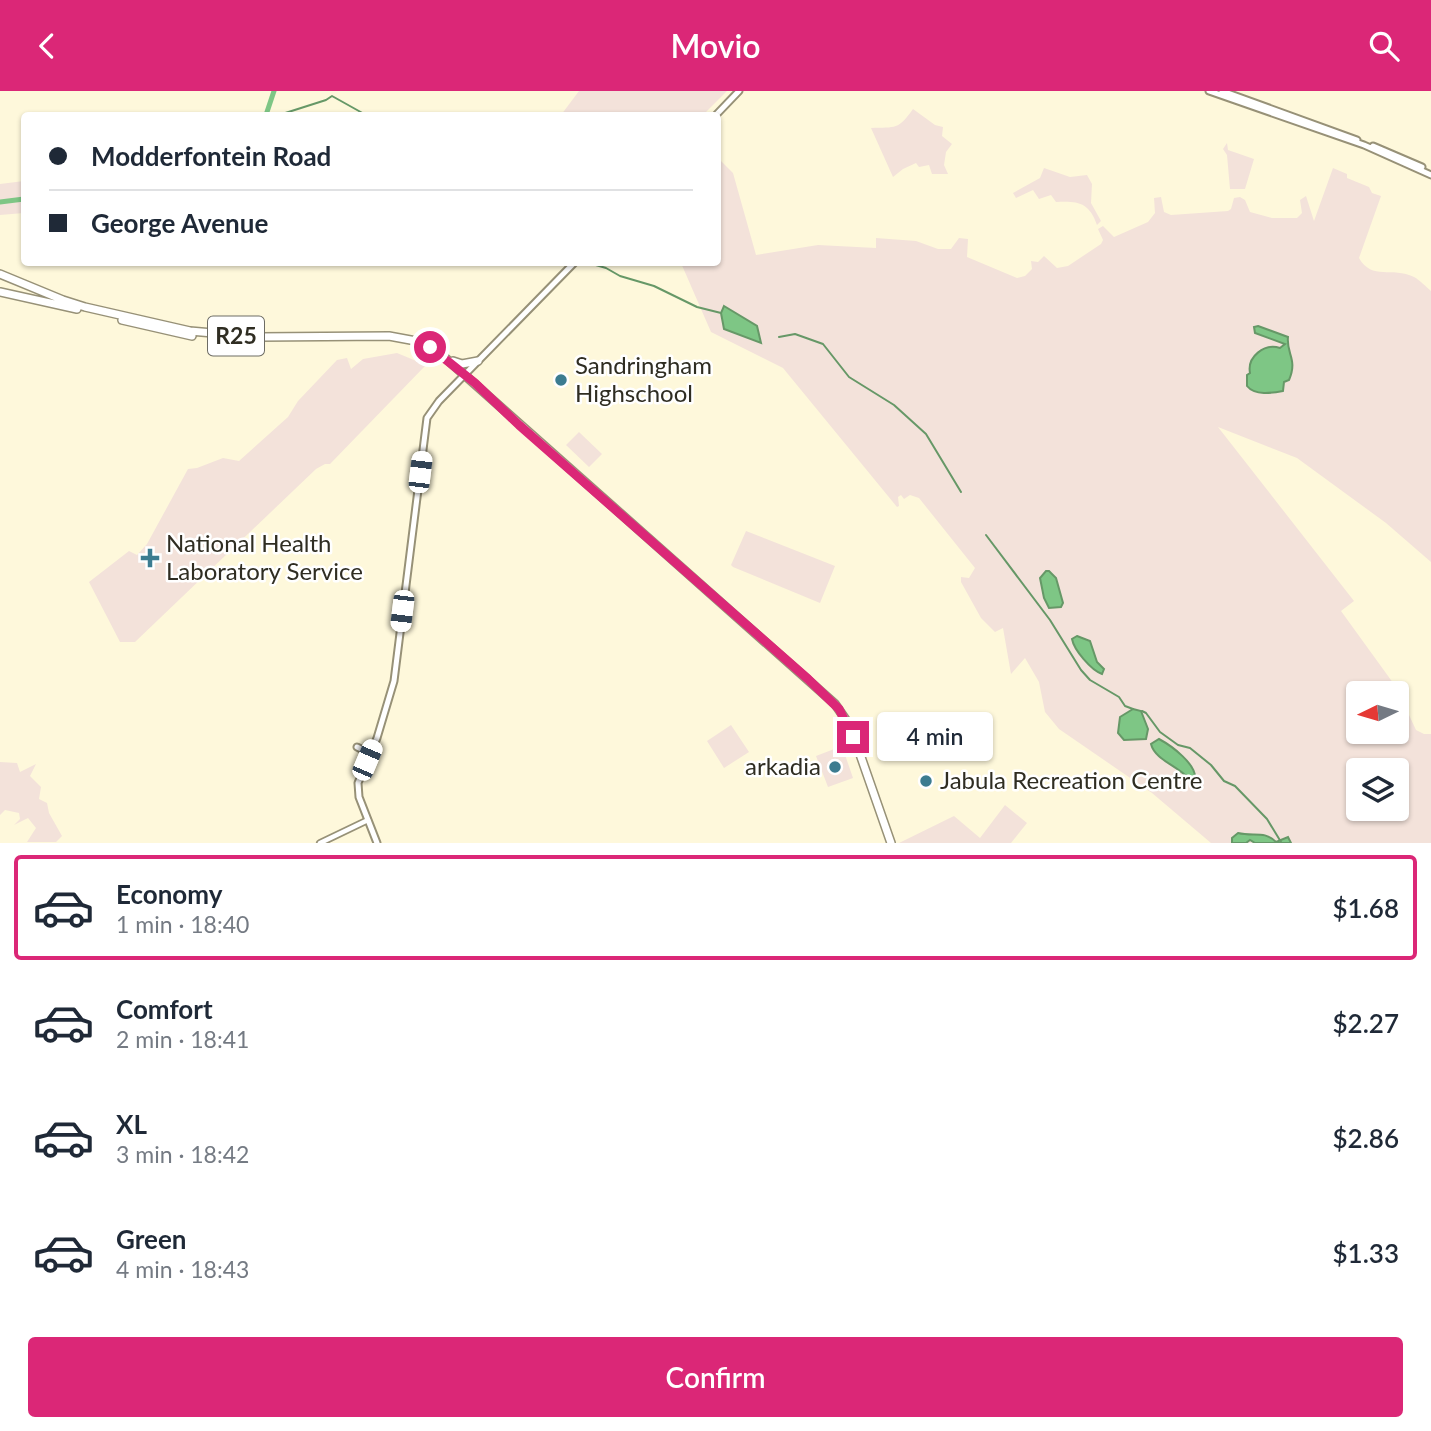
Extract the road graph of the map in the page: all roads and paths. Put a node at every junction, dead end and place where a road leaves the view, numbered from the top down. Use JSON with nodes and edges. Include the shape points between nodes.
{"nodes":[{"id":1,"x":739,"y":91,"type":"edge"},
{"id":2,"x":1209,"y":91,"type":"edge"},
{"id":3,"x":1222,"y":91,"type":"edge"},
{"id":4,"x":719,"y":112,"type":"edge"},
{"id":5,"x":1431,"y":173,"type":"edge"},
{"id":6,"x":571,"y":266,"type":"edge"},
{"id":7,"x":0,"y":274,"type":"edge"},
{"id":8,"x":0,"y":292,"type":"edge"},
{"id":9,"x":449,"y":360,"type":"junction"},
{"id":10,"x":477,"y":363,"type":"junction"},
{"id":11,"x":464,"y":375,"type":"junction"},
{"id":12,"x":475,"y":383,"type":"junction"},
{"id":13,"x":481,"y":390,"type":"junction"},
{"id":14,"x":357,"y":747,"type":"dead end"},
{"id":15,"x":367,"y":760,"type":"junction"},
{"id":16,"x":368,"y":820,"type":"junction"},
{"id":17,"x":320,"y":843,"type":"edge"},
{"id":18,"x":377,"y":843,"type":"edge"},
{"id":19,"x":891,"y":843,"type":"edge"}],
"edges":[{"from":1,"to":4,"type":"main road"},
{"from":2,"to":5,"type":"main road"},
{"from":3,"to":5,"type":"main road","via":[[1336,131]]},
{"from":6,"to":10,"type":"main road"},
{"from":7,"to":9,"type":"main road","number":"R25","via":[[63,300],[168,327],[246,337],[389,336],[416,341]]},
{"from":8,"to":11,"type":"main road","number":"R25","via":[[197,336],[259,342],[398,340],[428,349]]},
{"from":9,"to":10,"type":"main road"},
{"from":9,"to":11,"type":"main road","number":"R25"},
{"from":10,"to":11,"type":"main road"},
{"from":10,"to":12,"type":"main road"},
{"from":11,"to":12,"type":"main road","number":"R25"},
{"from":11,"to":13,"type":"main road","number":"R25"},
{"from":11,"to":15,"type":"main road","via":[[427,418],[394,681]]},
{"from":12,"to":13,"type":"main road","number":"R25"},
{"from":13,"to":19,"type":"main road","number":"R25","via":[[835,704],[849,726]]},
{"from":14,"to":15,"type":"main road"},
{"from":15,"to":16,"type":"main road","via":[[358,789]]},
{"from":16,"to":17,"type":"street"},
{"from":16,"to":18,"type":"main road"}]}
